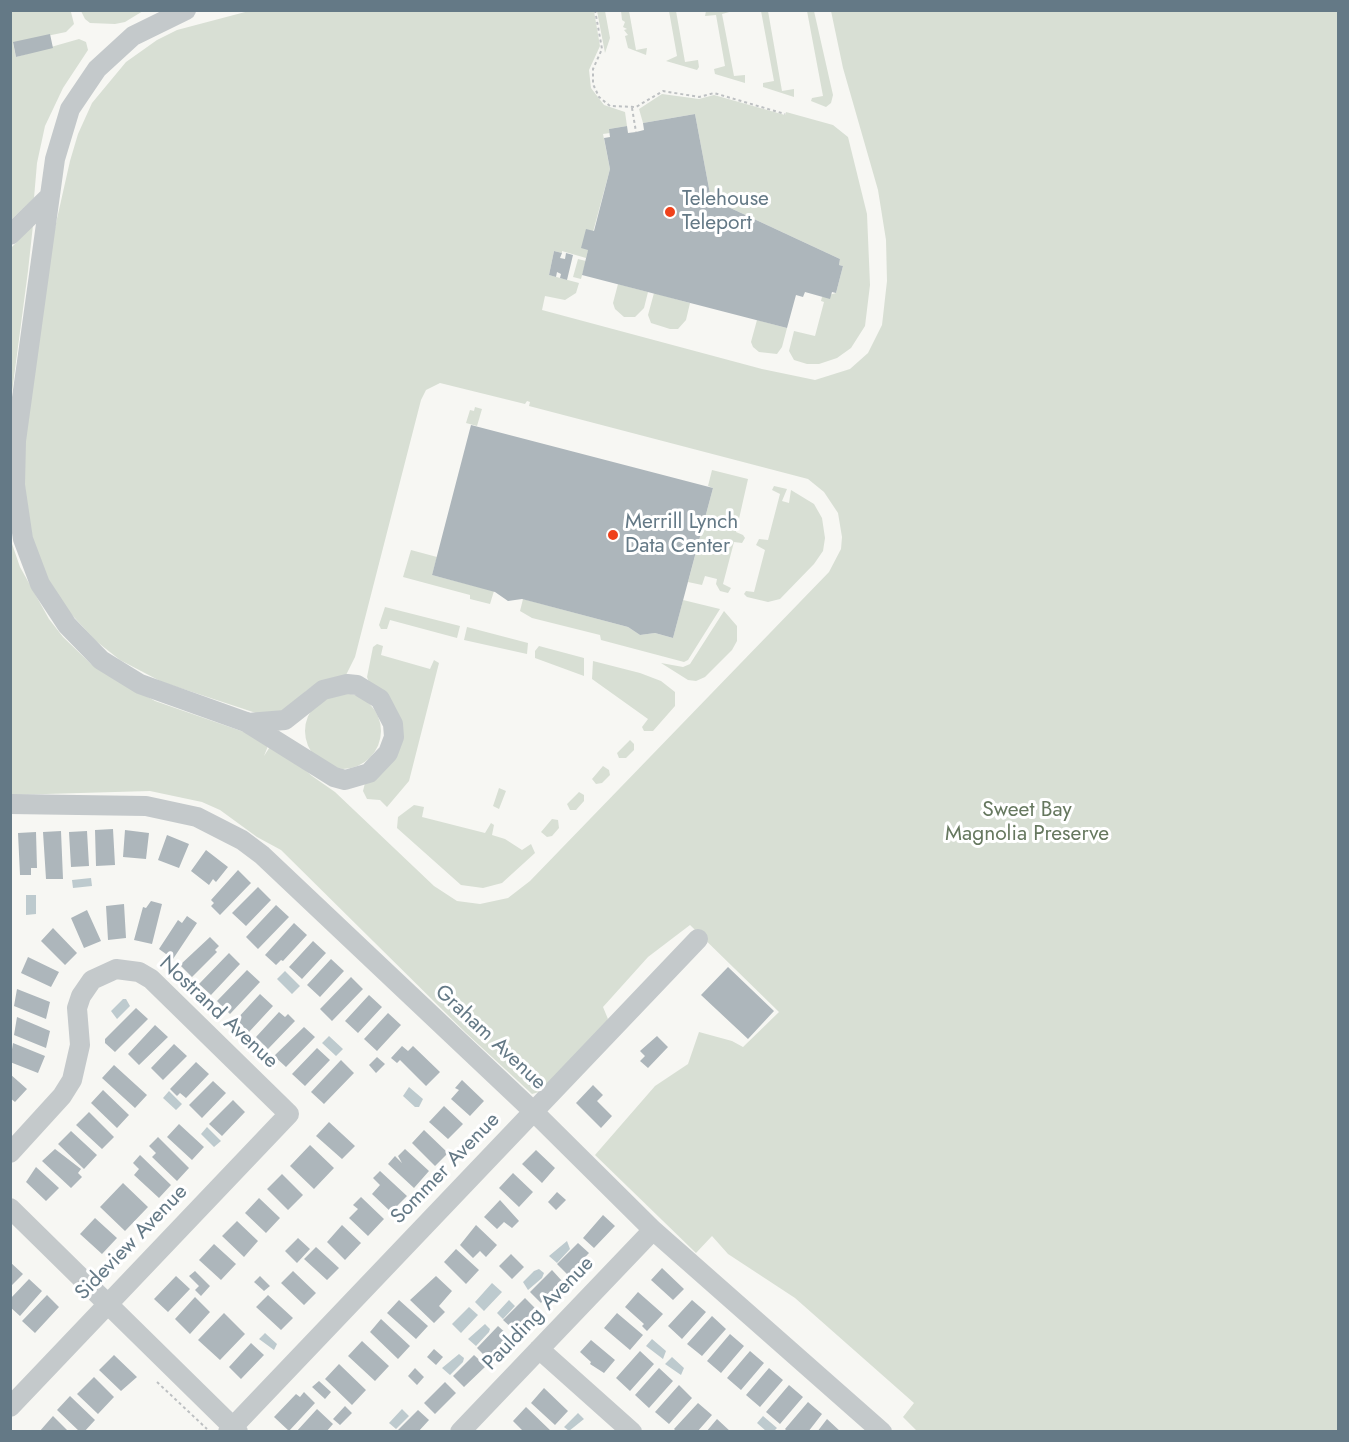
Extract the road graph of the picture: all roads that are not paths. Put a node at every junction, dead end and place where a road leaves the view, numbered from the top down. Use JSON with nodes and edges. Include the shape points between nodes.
{"nodes":[{"id":1,"x":186,"y":10,"type":"edge"},
{"id":2,"x":50,"y":196,"type":"junction"},
{"id":3,"x":10,"y":235,"type":"edge"},
{"id":4,"x":248,"y":723,"type":"junction"},
{"id":5,"x":10,"y":804,"type":"edge"},
{"id":6,"x":698,"y":939,"type":"dead end"},
{"id":7,"x":534,"y":1112,"type":"junction"},
{"id":8,"x":289,"y":1114,"type":"joint"},
{"id":9,"x":10,"y":1153,"type":"edge"},
{"id":10,"x":10,"y":1208,"type":"edge"},
{"id":11,"x":653,"y":1230,"type":"junction"},
{"id":12,"x":107,"y":1303,"type":"junction"},
{"id":13,"x":539,"y":1349,"type":"junction"},
{"id":14,"x":10,"y":1407,"type":"edge"},
{"id":15,"x":233,"y":1430,"type":"edge"},
{"id":16,"x":460,"y":1431,"type":"edge"},
{"id":17,"x":632,"y":1431,"type":"edge"},
{"id":18,"x":882,"y":1431,"type":"edge"}],
"edges":[{"from":1,"to":2,"type":"street","via":[[133,36],[97,69],[70,109],[55,159]]},
{"from":2,"to":3,"type":"street"},
{"from":2,"to":4,"type":"street","via":[[16,441],[15,485],[23,539],[40,584],[67,625],[101,660],[140,684]]},
{"from":4,"to":4,"type":"street","via":[[325,773],[345,780],[369,773],[379,765],[394,737],[393,724],[380,699],[357,685],[347,684],[323,690],[285,720]]},
{"from":5,"to":7,"type":"street","name":"Graham Avenue","via":[[155,807],[197,817],[242,840]]},
{"from":6,"to":7,"type":"street","name":"Sommer Avenue"},
{"from":7,"to":11,"type":"street","name":"Graham Avenue"},
{"from":7,"to":15,"type":"street","name":"Sommer Avenue"},
{"from":8,"to":9,"type":"street","name":"Nostrand Avenue","via":[[151,979],[139,972],[116,969],[92,980],[81,996],[77,1008],[80,1045],[72,1080]]},
{"from":8,"to":12,"type":"street","name":"Sideview Avenue"},
{"from":10,"to":12,"type":"street"},
{"from":11,"to":13,"type":"street","name":"Paulding Avenue"},
{"from":11,"to":18,"type":"street","name":"Graham Avenue"},
{"from":12,"to":14,"type":"street","name":"Sideview Avenue"},
{"from":12,"to":15,"type":"street"},
{"from":13,"to":16,"type":"street","name":"Paulding Avenue"},
{"from":13,"to":17,"type":"street"}]}
